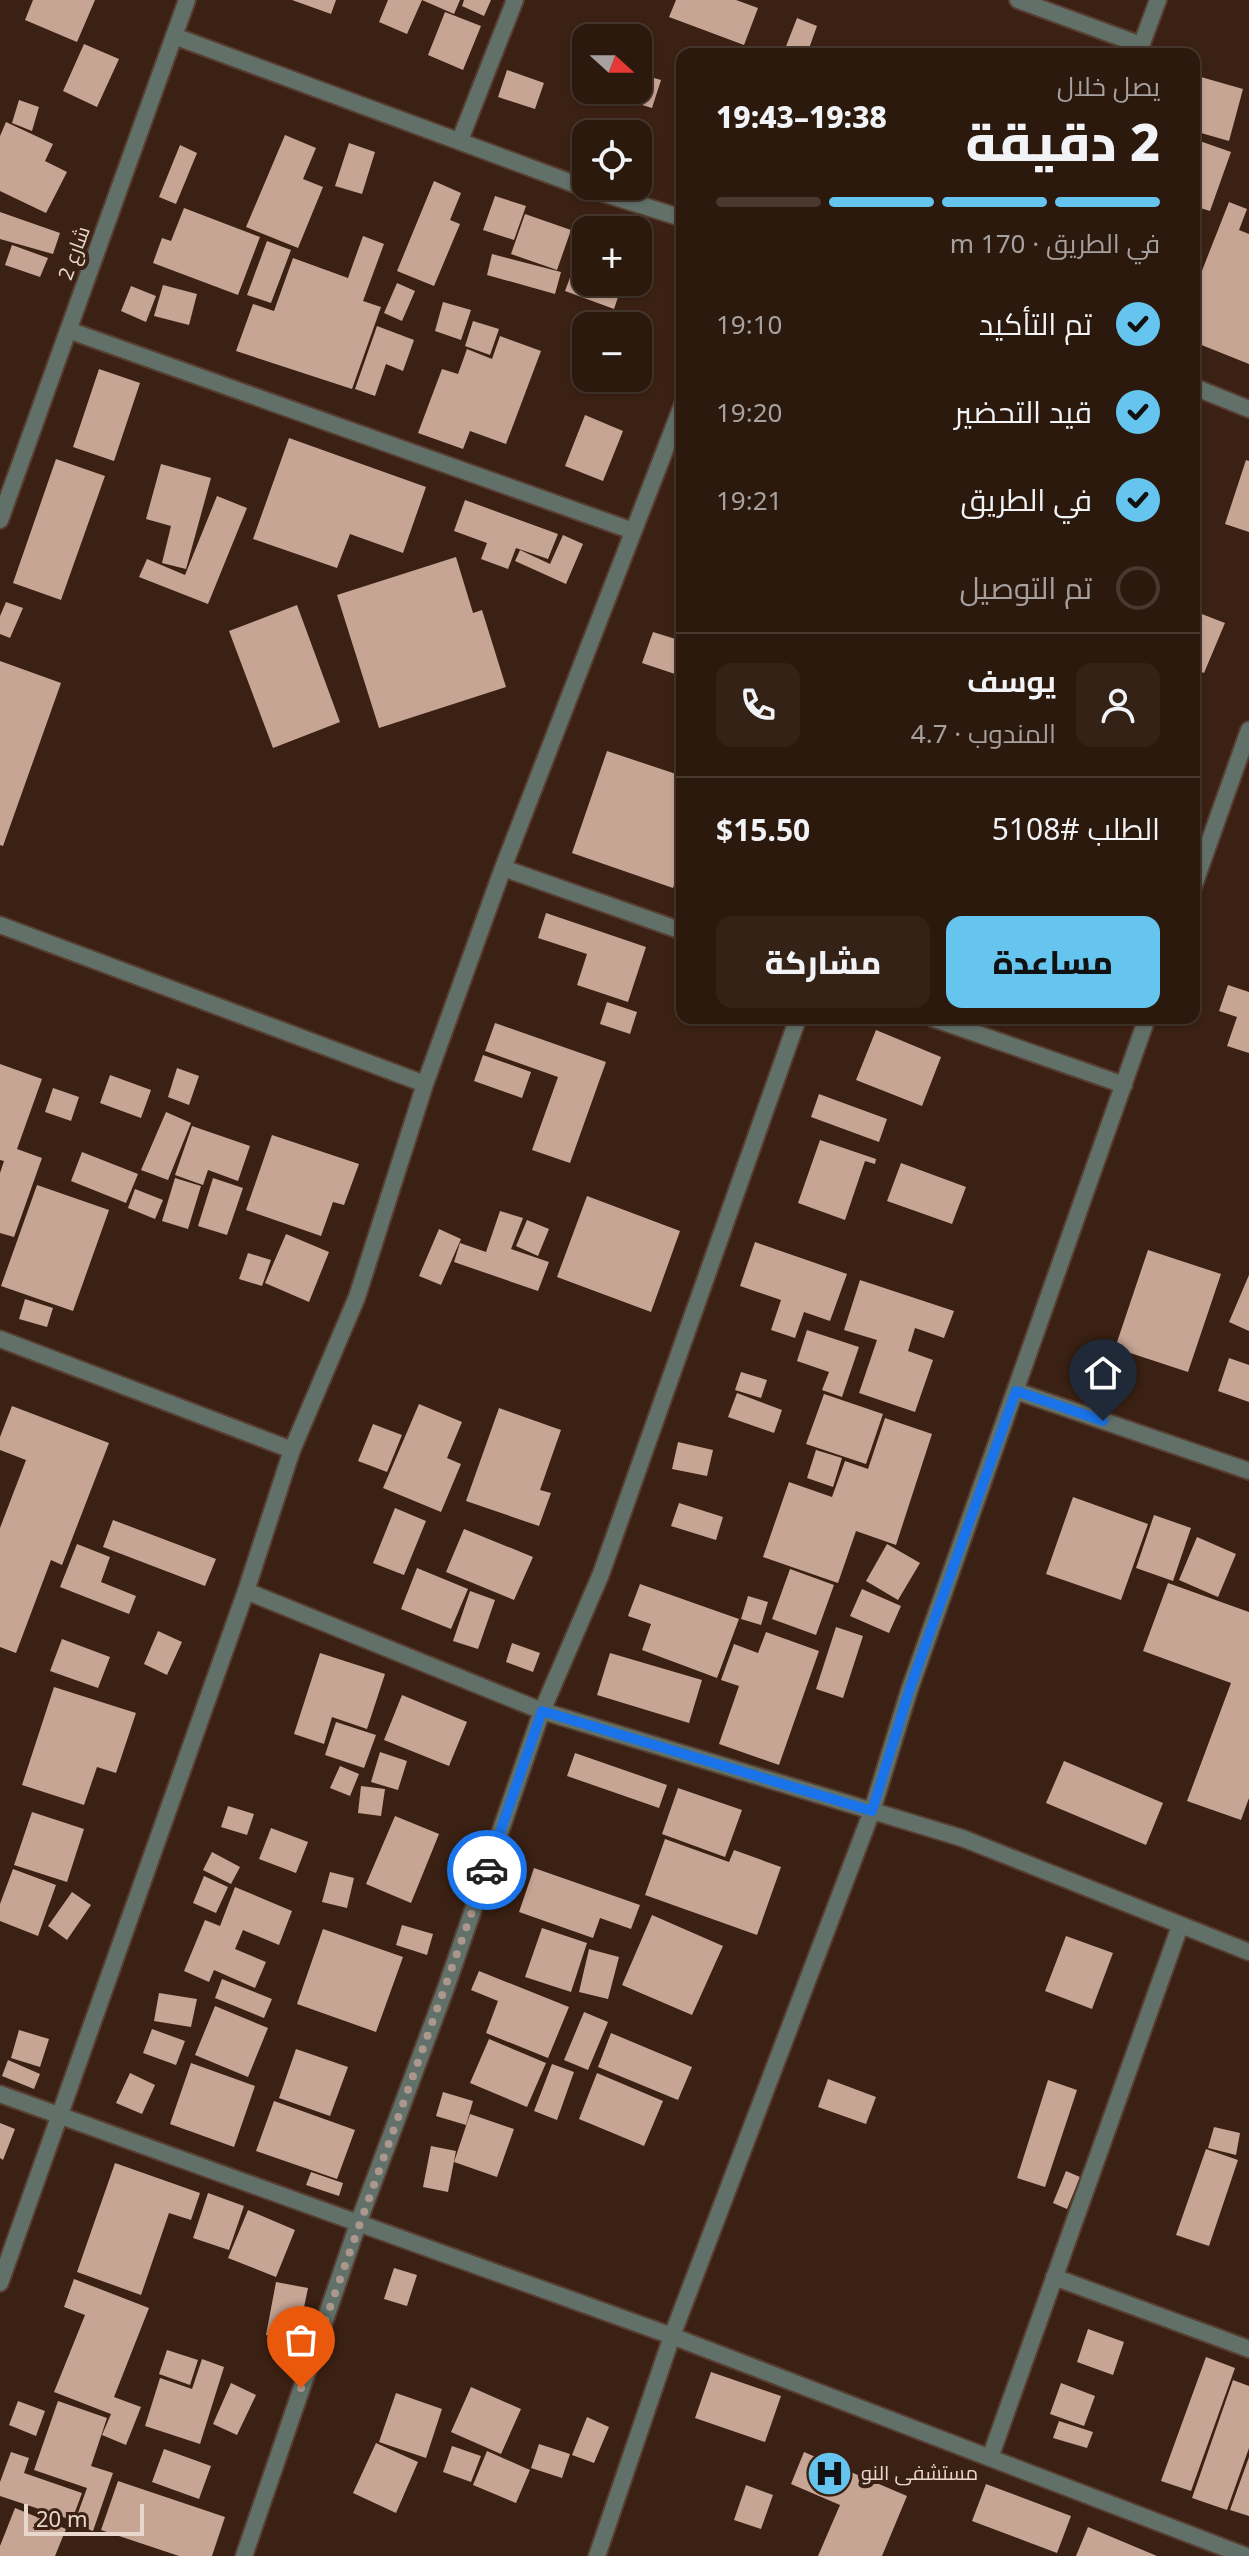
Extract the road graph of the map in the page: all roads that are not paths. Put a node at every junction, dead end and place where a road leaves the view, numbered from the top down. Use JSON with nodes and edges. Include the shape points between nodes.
{"nodes":[{"id":1,"x":187,"y":0,"type":"edge"},
{"id":2,"x":515,"y":0,"type":"edge"},
{"id":3,"x":1018,"y":0,"type":"edge"},
{"id":4,"x":1158,"y":0,"type":"edge"},
{"id":5,"x":174,"y":36,"type":"junction"},
{"id":6,"x":1138,"y":48,"type":"edge"},
{"id":7,"x":1140,"y":48,"type":"edge"},
{"id":8,"x":460,"y":140,"type":"junction"},
{"id":9,"x":676,"y":216,"type":"edge"},
{"id":10,"x":68,"y":330,"type":"junction"},
{"id":11,"x":1200,"y":389,"type":"edge"},
{"id":12,"x":1249,"y":409,"type":"edge"},
{"id":13,"x":676,"y":421,"type":"edge"},
{"id":14,"x":0,"y":520,"type":"edge"},
{"id":15,"x":633,"y":531,"type":"junction"},
{"id":16,"x":1249,"y":730,"type":"edge"},
{"id":17,"x":503,"y":868,"type":"junction"},
{"id":18,"x":1200,"y":868,"type":"edge"},
{"id":19,"x":0,"y":925,"type":"edge"},
{"id":20,"x":676,"y":929,"type":"edge"},
{"id":21,"x":796,"y":1024,"type":"edge"},
{"id":22,"x":949,"y":1024,"type":"edge"},
{"id":23,"x":1145,"y":1024,"type":"edge"},
{"id":24,"x":425,"y":1084,"type":"junction"},
{"id":25,"x":1124,"y":1085,"type":"junction"},
{"id":26,"x":0,"y":1339,"type":"edge"},
{"id":27,"x":1016,"y":1391,"type":"junction"},
{"id":28,"x":292,"y":1450,"type":"junction"},
{"id":29,"x":1249,"y":1471,"type":"edge"},
{"id":30,"x":246,"y":1591,"type":"junction"},
{"id":31,"x":542,"y":1711,"type":"junction"},
{"id":32,"x":872,"y":1811,"type":"junction"},
{"id":33,"x":1180,"y":1926,"type":"junction"},
{"id":34,"x":1249,"y":1952,"type":"edge"},
{"id":35,"x":0,"y":2094,"type":"edge"},
{"id":36,"x":59,"y":2116,"type":"junction"},
{"id":37,"x":359,"y":2221,"type":"junction"},
{"id":38,"x":1054,"y":2277,"type":"junction"},
{"id":39,"x":0,"y":2283,"type":"edge"},
{"id":40,"x":672,"y":2336,"type":"junction"},
{"id":41,"x":1249,"y":2349,"type":"edge"},
{"id":42,"x":991,"y":2455,"type":"junction"},
{"id":43,"x":244,"y":2556,"type":"edge"},
{"id":44,"x":597,"y":2556,"type":"edge"},
{"id":45,"x":1246,"y":2556,"type":"edge"}],
"edges":[{"from":1,"to":5,"type":"street","name":"شارع 2"},
{"from":2,"to":8,"type":"street"},
{"from":3,"to":6,"type":"street"},
{"from":4,"to":7,"type":"street"},
{"from":5,"to":8,"type":"street"},
{"from":5,"to":10,"type":"street","name":"شارع 2"},
{"from":8,"to":9,"type":"street"},
{"from":10,"to":14,"type":"street","name":"شارع 2"},
{"from":10,"to":15,"type":"street"},
{"from":11,"to":12,"type":"street"},
{"from":13,"to":15,"type":"street"},
{"from":15,"to":17,"type":"street"},
{"from":16,"to":18,"type":"street"},
{"from":17,"to":20,"type":"street"},
{"from":17,"to":24,"type":"street"},
{"from":19,"to":24,"type":"street"},
{"from":21,"to":31,"type":"street","via":[[601,1574]]},
{"from":22,"to":25,"type":"street"},
{"from":23,"to":25,"type":"street"},
{"from":24,"to":28,"type":"street","via":[[357,1297]]},
{"from":25,"to":27,"type":"street"},
{"from":26,"to":28,"type":"street"},
{"from":27,"to":29,"type":"street"},
{"from":27,"to":32,"type":"street"},
{"from":28,"to":30,"type":"street"},
{"from":30,"to":31,"type":"street"},
{"from":30,"to":36,"type":"street"},
{"from":31,"to":32,"type":"street"},
{"from":31,"to":37,"type":"street"},
{"from":32,"to":33,"type":"street","via":[[962,1838]]},
{"from":32,"to":40,"type":"street"},
{"from":33,"to":34,"type":"street"},
{"from":33,"to":38,"type":"street"},
{"from":35,"to":36,"type":"street"},
{"from":36,"to":37,"type":"street"},
{"from":36,"to":39,"type":"street"},
{"from":37,"to":40,"type":"street"},
{"from":37,"to":43,"type":"street"},
{"from":38,"to":41,"type":"street"},
{"from":38,"to":42,"type":"street"},
{"from":40,"to":42,"type":"street"},
{"from":40,"to":44,"type":"street"},
{"from":42,"to":45,"type":"street"}]}
